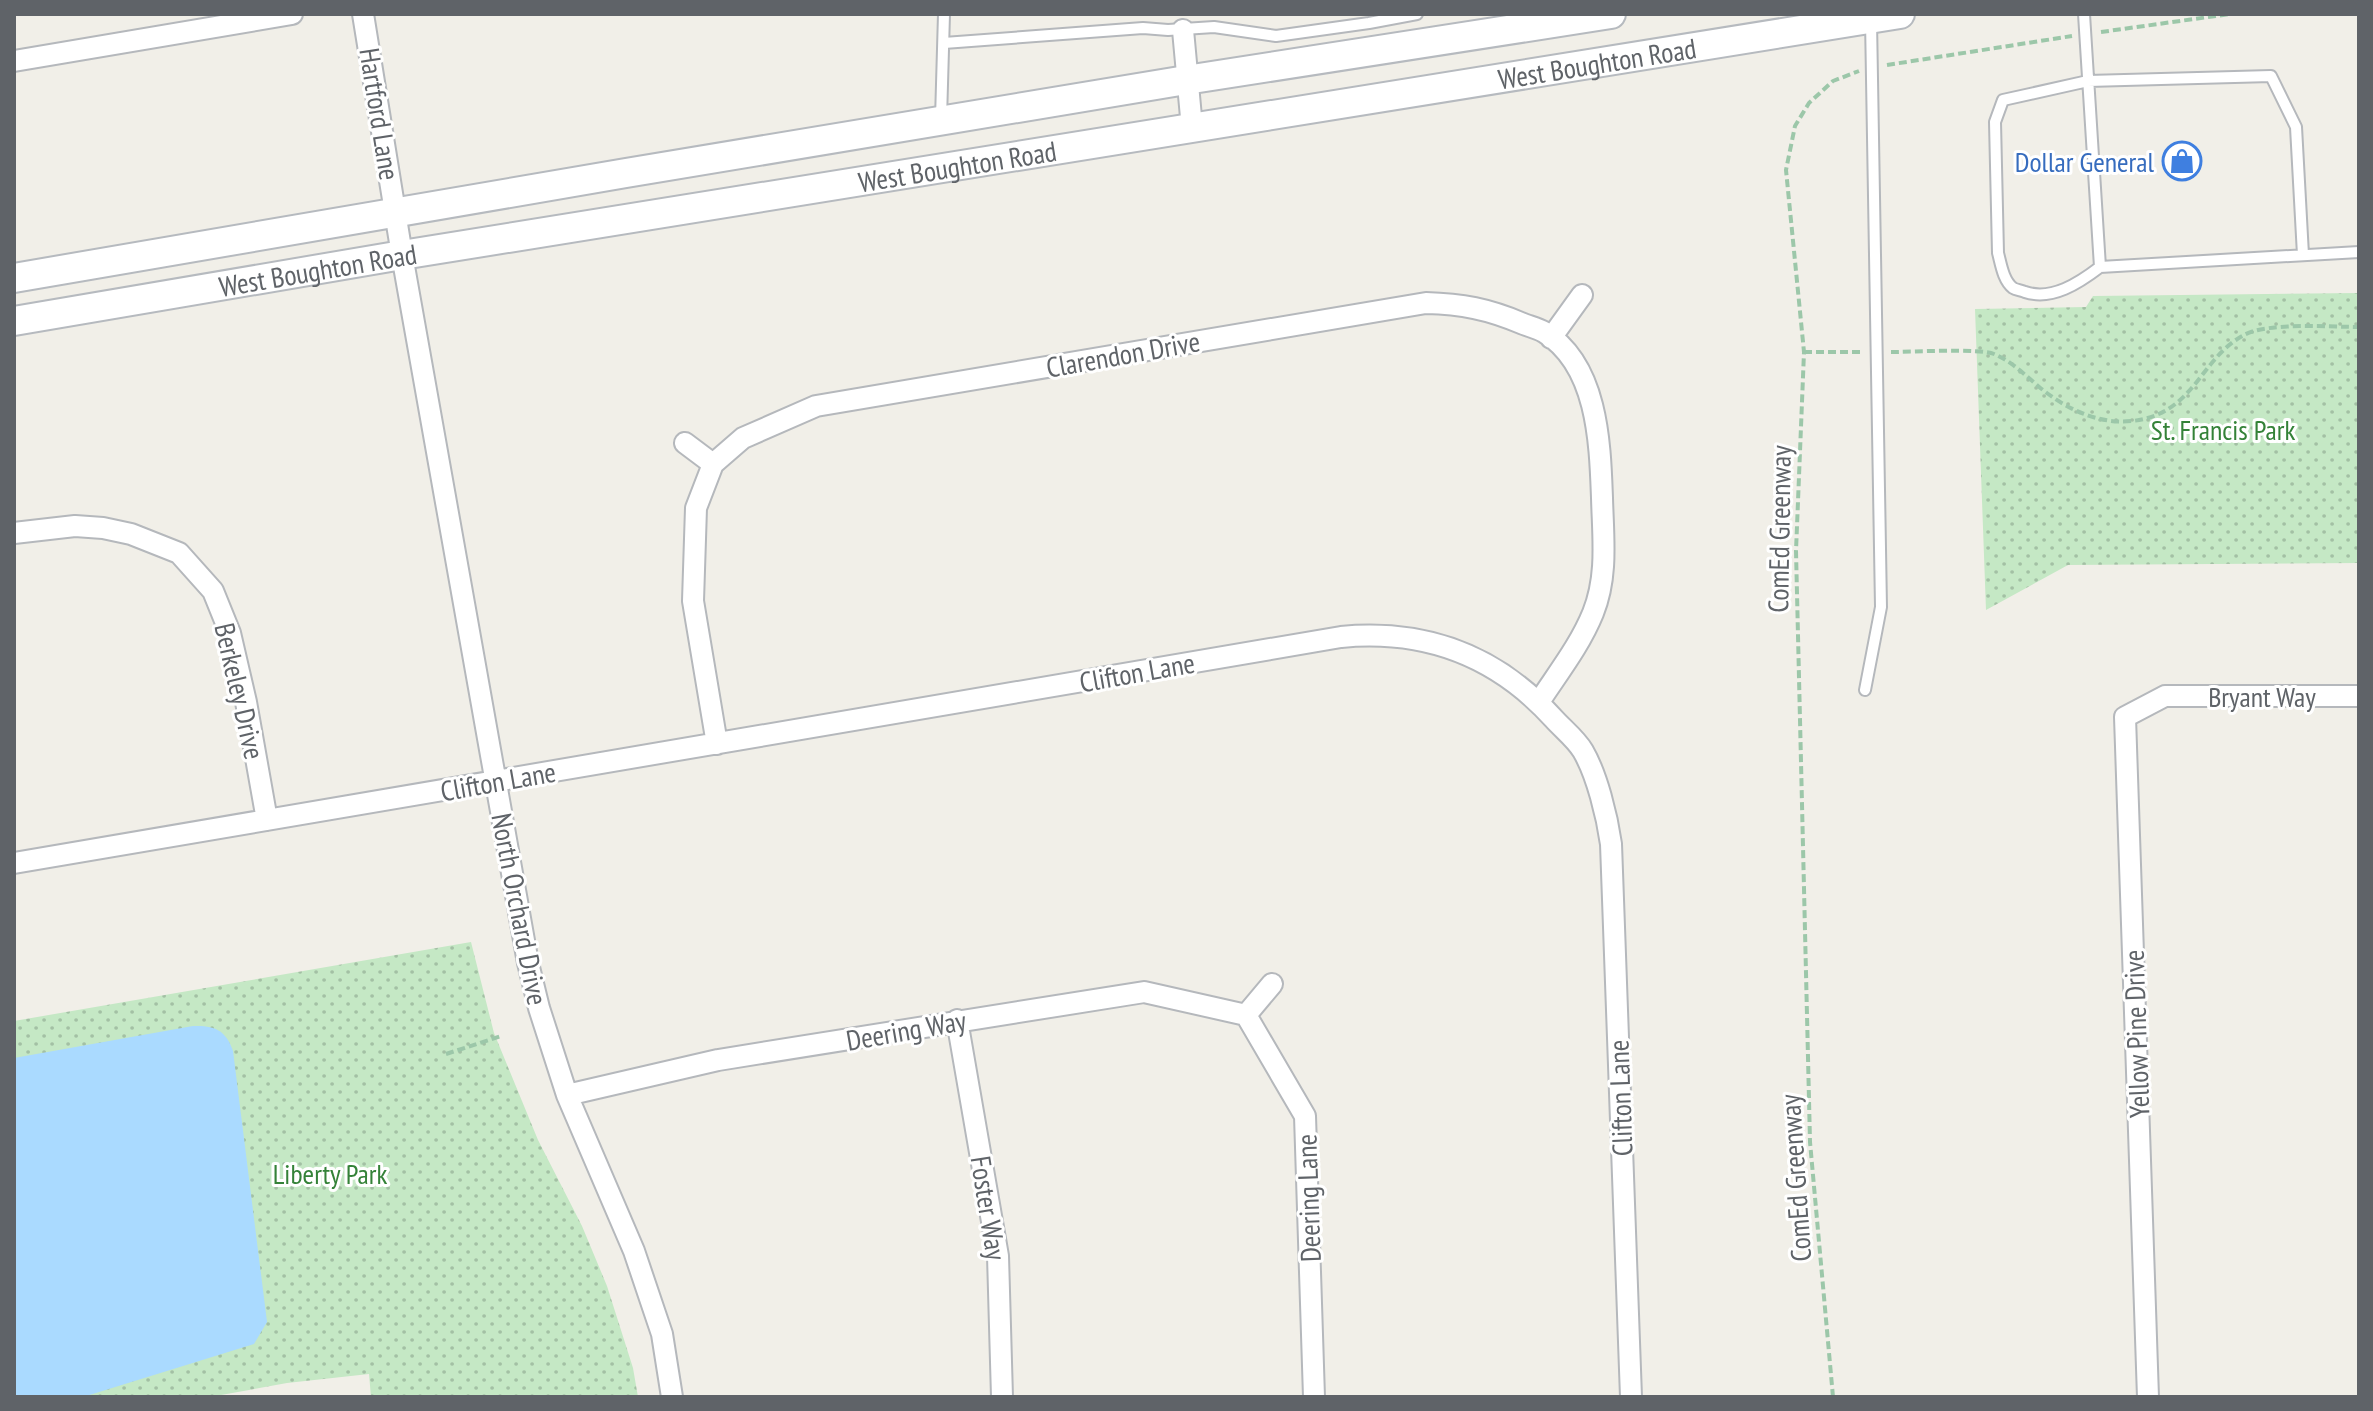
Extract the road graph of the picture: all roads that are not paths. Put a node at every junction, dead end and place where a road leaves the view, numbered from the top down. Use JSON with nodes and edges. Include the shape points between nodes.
{"nodes":[{"id":1,"x":292,"y":14,"type":"edge"},
{"id":2,"x":363,"y":14,"type":"edge"},
{"id":3,"x":944,"y":14,"type":"edge"},
{"id":4,"x":1417,"y":14,"type":"edge"},
{"id":5,"x":1611,"y":14,"type":"edge"},
{"id":6,"x":1900,"y":14,"type":"edge"},
{"id":7,"x":2084,"y":14,"type":"edge"},
{"id":8,"x":1871,"y":16,"type":"edge"},
{"id":9,"x":1183,"y":30,"type":"junction"},
{"id":10,"x":944,"y":43,"type":"junction"},
{"id":11,"x":14,"y":61,"type":"edge"},
{"id":12,"x":1186,"y":80,"type":"junction"},
{"id":13,"x":2088,"y":81,"type":"junction"},
{"id":14,"x":941,"y":121,"type":"junction"},
{"id":15,"x":1192,"y":128,"type":"junction"},
{"id":16,"x":396,"y":214,"type":"junction"},
{"id":17,"x":2359,"y":252,"type":"edge"},
{"id":18,"x":402,"y":255,"type":"junction"},
{"id":19,"x":2303,"y":255,"type":"junction"},
{"id":20,"x":2100,"y":267,"type":"junction"},
{"id":21,"x":14,"y":278,"type":"edge"},
{"id":22,"x":1582,"y":295,"type":"dead end"},
{"id":23,"x":14,"y":321,"type":"edge"},
{"id":24,"x":1548,"y":335,"type":"junction"},
{"id":25,"x":685,"y":443,"type":"dead end"},
{"id":26,"x":713,"y":464,"type":"junction"},
{"id":27,"x":14,"y":533,"type":"edge"},
{"id":28,"x":1865,"y":690,"type":"dead end"},
{"id":29,"x":2165,"y":696,"type":"joint"},
{"id":30,"x":2359,"y":696,"type":"edge"},
{"id":31,"x":1539,"y":702,"type":"junction"},
{"id":32,"x":717,"y":744,"type":"junction"},
{"id":33,"x":495,"y":780,"type":"junction"},
{"id":34,"x":267,"y":820,"type":"junction"},
{"id":35,"x":14,"y":863,"type":"edge"},
{"id":36,"x":1272,"y":984,"type":"dead end"},
{"id":37,"x":1246,"y":1015,"type":"junction"},
{"id":38,"x":957,"y":1020,"type":"junction"},
{"id":39,"x":567,"y":1095,"type":"junction"},
{"id":40,"x":672,"y":1397,"type":"edge"},
{"id":41,"x":1002,"y":1397,"type":"edge"},
{"id":42,"x":1314,"y":1397,"type":"edge"},
{"id":43,"x":1631,"y":1397,"type":"edge"},
{"id":44,"x":2148,"y":1397,"type":"edge"}],
"edges":[{"from":1,"to":11,"type":"street"},
{"from":2,"to":16,"type":"street","name":"Hartford Lane"},
{"from":3,"to":10,"type":"lane"},
{"from":4,"to":9,"type":"lane","via":[[1276,36],[1214,27]]},
{"from":5,"to":12,"type":"main road","name":"West Boughton Road"},
{"from":6,"to":8,"type":"main road","name":"West Boughton Road"},
{"from":7,"to":13,"type":"lane"},
{"from":8,"to":15,"type":"main road","name":"West Boughton Road"},
{"from":8,"to":28,"type":"lane","via":[[1881,607]]},
{"from":9,"to":10,"type":"lane","via":[[1143,28]]},
{"from":9,"to":12,"type":"street"},
{"from":10,"to":14,"type":"lane"},
{"from":12,"to":14,"type":"main road","name":"West Boughton Road"},
{"from":12,"to":15,"type":"street"},
{"from":13,"to":19,"type":"lane","via":[[2271,76],[2296,127]]},
{"from":13,"to":20,"type":"lane"},
{"from":13,"to":20,"type":"lane","via":[[2003,100],[1998,108],[1998,253],[2012,288],[2034,295],[2063,290]]},
{"from":14,"to":16,"type":"main road","name":"West Boughton Road"},
{"from":15,"to":18,"type":"main road","name":"West Boughton Road"},
{"from":16,"to":18,"type":"street","name":"North Orchard Drive"},
{"from":16,"to":21,"type":"main road","name":"West Boughton Road"},
{"from":17,"to":19,"type":"lane"},
{"from":18,"to":23,"type":"main road","name":"West Boughton Road"},
{"from":18,"to":33,"type":"street","name":"North Orchard Drive"},
{"from":19,"to":20,"type":"lane"},
{"from":22,"to":24,"type":"street"},
{"from":24,"to":26,"type":"street","name":"Clarendon Drive","via":[[1492,310],[1426,303],[816,406],[743,438]]},
{"from":24,"to":31,"type":"street","via":[[1571,357],[1595,417],[1604,553],[1593,613]]},
{"from":25,"to":26,"type":"street"},
{"from":26,"to":32,"type":"street","name":"Clarendon Drive","via":[[696,508],[693,601]]},
{"from":27,"to":34,"type":"street","name":"Berkeley Drive","via":[[75,526],[131,534],[179,553],[213,591],[230,633]]},
{"from":29,"to":30,"type":"street","name":"Bryant Way"},
{"from":29,"to":44,"type":"street","name":"Yellow Pine Drive","via":[[2125,717]]},
{"from":31,"to":32,"type":"street","name":"Clifton Lane","via":[[1499,671],[1441,644],[1370,635]]},
{"from":31,"to":43,"type":"street","name":"Clifton Lane","via":[[1582,750],[1607,817],[1611,844]]},
{"from":32,"to":33,"type":"street","name":"Clifton Lane"},
{"from":33,"to":34,"type":"street","name":"Clifton Lane"},
{"from":33,"to":39,"type":"street","name":"North Orchard Drive","via":[[528,963]]},
{"from":34,"to":35,"type":"street","name":"Clifton Lane"},
{"from":36,"to":37,"type":"street"},
{"from":37,"to":38,"type":"street","name":"Deering Way","via":[[1144,992]]},
{"from":37,"to":42,"type":"street","name":"Deering Lane","via":[[1305,1116]]},
{"from":38,"to":39,"type":"street","name":"Deering Way","via":[[718,1060]]},
{"from":38,"to":41,"type":"street","name":"Foster Way","via":[[998,1256]]},
{"from":39,"to":40,"type":"street","name":"North Orchard Drive","via":[[634,1251],[662,1334]]}]}
